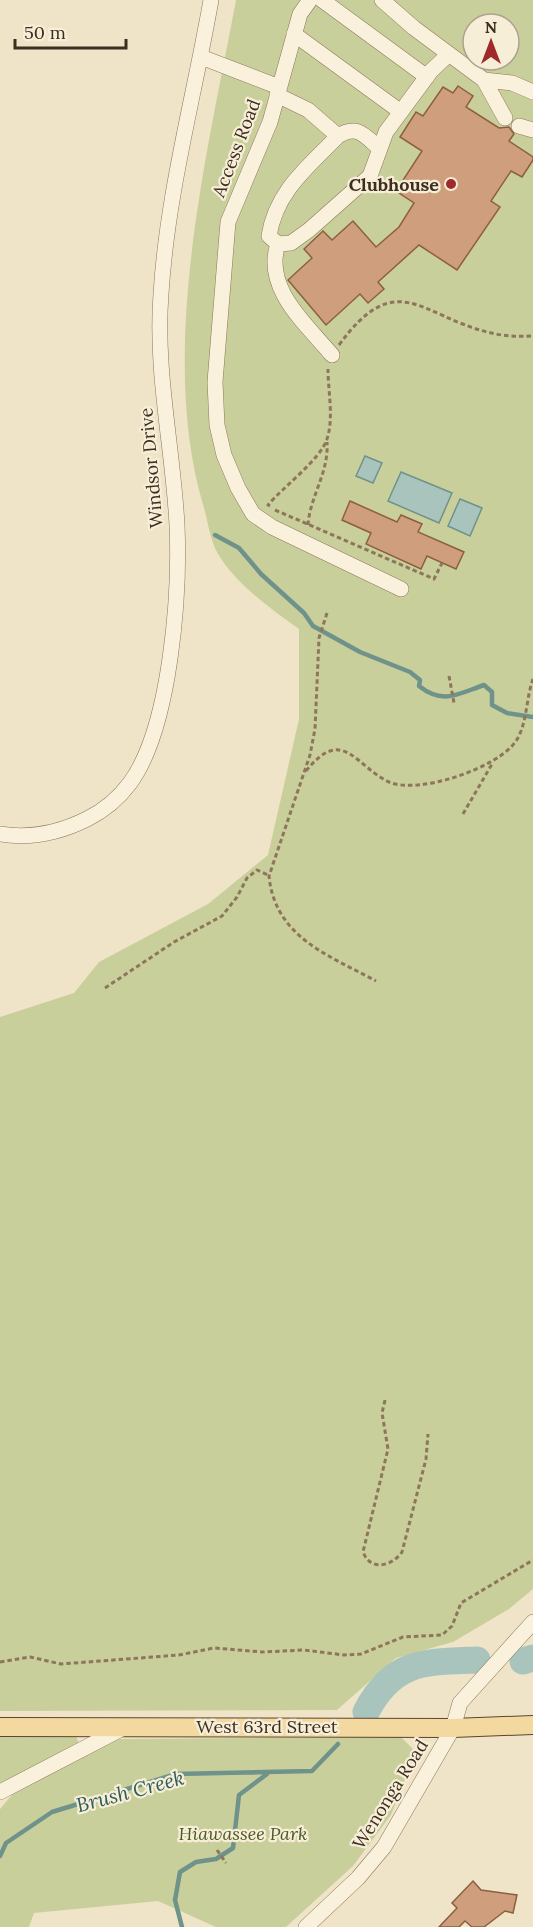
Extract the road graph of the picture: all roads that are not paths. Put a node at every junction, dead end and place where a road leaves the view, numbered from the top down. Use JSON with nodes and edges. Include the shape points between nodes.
{"nodes":[{"id":1,"x":211,"y":0,"type":"edge"},
{"id":2,"x":310,"y":0,"type":"edge"},
{"id":3,"x":322,"y":0,"type":"edge"},
{"id":4,"x":382,"y":0,"type":"edge"},
{"id":5,"x":294,"y":34,"type":"junction"},
{"id":6,"x":448,"y":54,"type":"junction"},
{"id":7,"x":201,"y":57,"type":"junction"},
{"id":8,"x":427,"y":77,"type":"junction"},
{"id":9,"x":484,"y":80,"type":"junction"},
{"id":10,"x":278,"y":91,"type":"junction"},
{"id":11,"x":533,"y":92,"type":"edge"},
{"id":12,"x":401,"y":112,"type":"junction"},
{"id":13,"x":505,"y":118,"type":"dead end"},
{"id":14,"x":338,"y":136,"type":"junction"},
{"id":15,"x":379,"y":148,"type":"junction"},
{"id":16,"x":278,"y":244,"type":"junction"},
{"id":17,"x":332,"y":355,"type":"road end"},
{"id":18,"x":401,"y":589,"type":"dead end"},
{"id":19,"x":0,"y":834,"type":"edge"},
{"id":20,"x":533,"y":1622,"type":"edge"},
{"id":21,"x":533,"y":1725,"type":"edge"},
{"id":22,"x":128,"y":1726,"type":"junction"},
{"id":23,"x":0,"y":1727,"type":"edge"},
{"id":24,"x":453,"y":1728,"type":"junction"},
{"id":25,"x":0,"y":1792,"type":"edge"},
{"id":26,"x":306,"y":1927,"type":"edge"}],
"edges":[{"from":1,"to":7,"type":"street","name":"Windsor Drive"},
{"from":2,"to":5,"type":"street","name":"Access Road","via":[[300,14]]},
{"from":3,"to":8,"type":"street"},
{"from":4,"to":6,"type":"street"},
{"from":5,"to":10,"type":"street","name":"Access Road"},
{"from":5,"to":12,"type":"street"},
{"from":6,"to":8,"type":"street"},
{"from":6,"to":9,"type":"street"},
{"from":7,"to":10,"type":"street","name":"Access Road"},
{"from":7,"to":19,"type":"street","name":"Windsor Drive","via":[[166,243],[161,295],[161,373],[175,493],[177,555],[168,666],[152,736],[130,783],[95,815],[56,832],[30,836]]},
{"from":8,"to":12,"type":"street"},
{"from":9,"to":11,"type":"street","via":[[512,83]]},
{"from":9,"to":13,"type":"street"},
{"from":10,"to":14,"type":"street"},
{"from":10,"to":18,"type":"street","name":"Access Road","via":[[270,122],[228,222],[215,382],[224,455],[253,514],[272,527]]},
{"from":12,"to":15,"type":"street"},
{"from":14,"to":15,"type":"street","via":[[355,129]]},
{"from":14,"to":16,"type":"street","via":[[281,196],[269,236]]},
{"from":15,"to":16,"type":"street","via":[[370,176],[360,187],[291,243]]},
{"from":16,"to":17,"type":"street","via":[[273,258],[274,276],[293,308]]},
{"from":20,"to":24,"type":"street","name":"Wenonga Road","via":[[460,1703]]},
{"from":21,"to":24,"type":"main road","name":"West 63rd Street"},
{"from":22,"to":23,"type":"main road","name":"West 63rd Street"},
{"from":22,"to":24,"type":"main road","name":"West 63rd Street"},
{"from":22,"to":25,"type":"street"},
{"from":24,"to":26,"type":"street","name":"Wenonga Road","via":[[384,1847],[358,1878]]}]}
